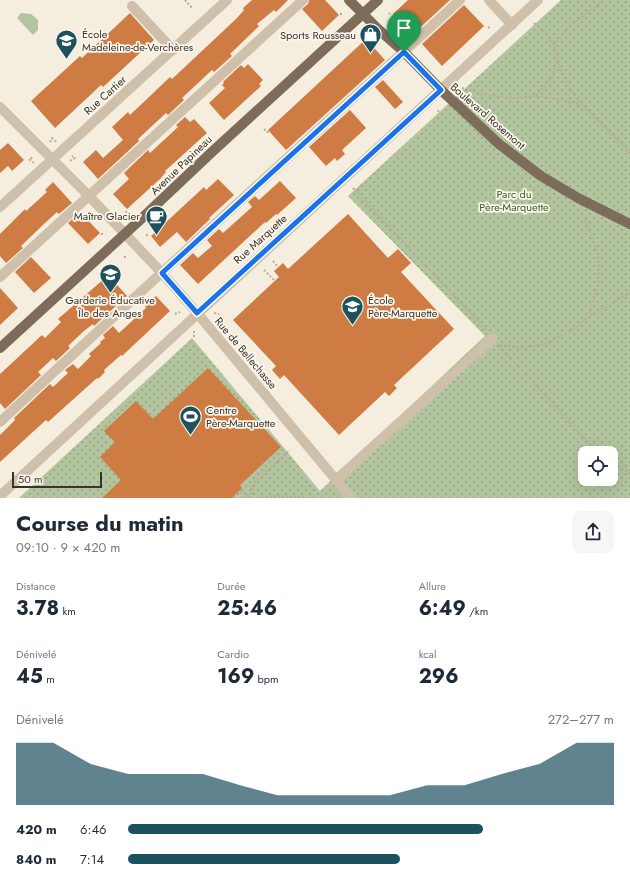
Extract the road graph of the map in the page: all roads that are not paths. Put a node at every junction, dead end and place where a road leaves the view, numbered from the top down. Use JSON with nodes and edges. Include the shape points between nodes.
{"nodes":[{"id":1,"x":303,"y":0,"type":"edge"},
{"id":2,"x":349,"y":0,"type":"edge"},
{"id":3,"x":378,"y":0,"type":"edge"},
{"id":4,"x":460,"y":0,"type":"edge"},
{"id":5,"x":489,"y":0,"type":"edge"},
{"id":6,"x":538,"y":0,"type":"edge"},
{"id":7,"x":221,"y":2,"type":"edge"},
{"id":8,"x":132,"y":6,"type":"dead end"},
{"id":9,"x":363,"y":14,"type":"junction"},
{"id":10,"x":512,"y":25,"type":"junction"},
{"id":11,"x":173,"y":50,"type":"junction"},
{"id":12,"x":404,"y":52,"type":"junction"},
{"id":13,"x":441,"y":90,"type":"junction"},
{"id":14,"x":0,"y":108,"type":"edge"},
{"id":15,"x":52,"y":159,"type":"junction"},
{"id":16,"x":89,"y":196,"type":"junction"},
{"id":17,"x":0,"y":207,"type":"edge"},
{"id":18,"x":630,"y":224,"type":"edge"},
{"id":19,"x":125,"y":234,"type":"junction"},
{"id":20,"x":162,"y":273,"type":"junction"},
{"id":21,"x":0,"y":277,"type":"edge"},
{"id":22,"x":197,"y":313,"type":"junction"},
{"id":23,"x":496,"y":341,"type":"road end"},
{"id":24,"x":0,"y":348,"type":"edge"},
{"id":25,"x":0,"y":422,"type":"edge"},
{"id":26,"x":336,"y":480,"type":"junction"},
{"id":27,"x":0,"y":496,"type":"edge"},
{"id":28,"x":350,"y":498,"type":"edge"}],
"edges":[{"from":1,"to":16,"type":"street"},
{"from":2,"to":9,"type":"main road","name":"Boulevard Rosemont"},
{"from":3,"to":9,"type":"main road","name":"Avenue Papineau"},
{"from":4,"to":12,"type":"street"},
{"from":5,"to":10,"type":"street"},
{"from":6,"to":10,"type":"street","name":"Rue Marquette"},
{"from":7,"to":11,"type":"street","name":"Rue Cartier"},
{"from":8,"to":11,"type":"street"},
{"from":9,"to":12,"type":"main road","name":"Boulevard Rosemont"},
{"from":9,"to":19,"type":"main road","name":"Avenue Papineau"},
{"from":10,"to":13,"type":"street","name":"Rue Marquette"},
{"from":11,"to":15,"type":"street","name":"Rue Cartier"},
{"from":12,"to":13,"type":"main road","name":"Boulevard Rosemont"},
{"from":12,"to":20,"type":"street"},
{"from":13,"to":18,"type":"main road","name":"Boulevard Rosemont","via":[[499,144],[541,176]]},
{"from":13,"to":22,"type":"street","name":"Rue Marquette"},
{"from":14,"to":15,"type":"street","name":"Rue de Bellechasse"},
{"from":15,"to":16,"type":"street","name":"Rue de Bellechasse"},
{"from":15,"to":17,"type":"street","name":"Rue Cartier"},
{"from":16,"to":19,"type":"street","name":"Rue de Bellechasse"},
{"from":16,"to":21,"type":"street"},
{"from":19,"to":20,"type":"street","name":"Rue de Bellechasse"},
{"from":19,"to":24,"type":"main road","name":"Avenue Papineau"},
{"from":20,"to":22,"type":"street","name":"Rue de Bellechasse"},
{"from":20,"to":25,"type":"street"},
{"from":22,"to":26,"type":"street","name":"Rue de Bellechasse"},
{"from":22,"to":27,"type":"street","name":"Rue Marquette"},
{"from":23,"to":26,"type":"street"},
{"from":26,"to":28,"type":"street","name":"Rue de Bellechasse"}]}
